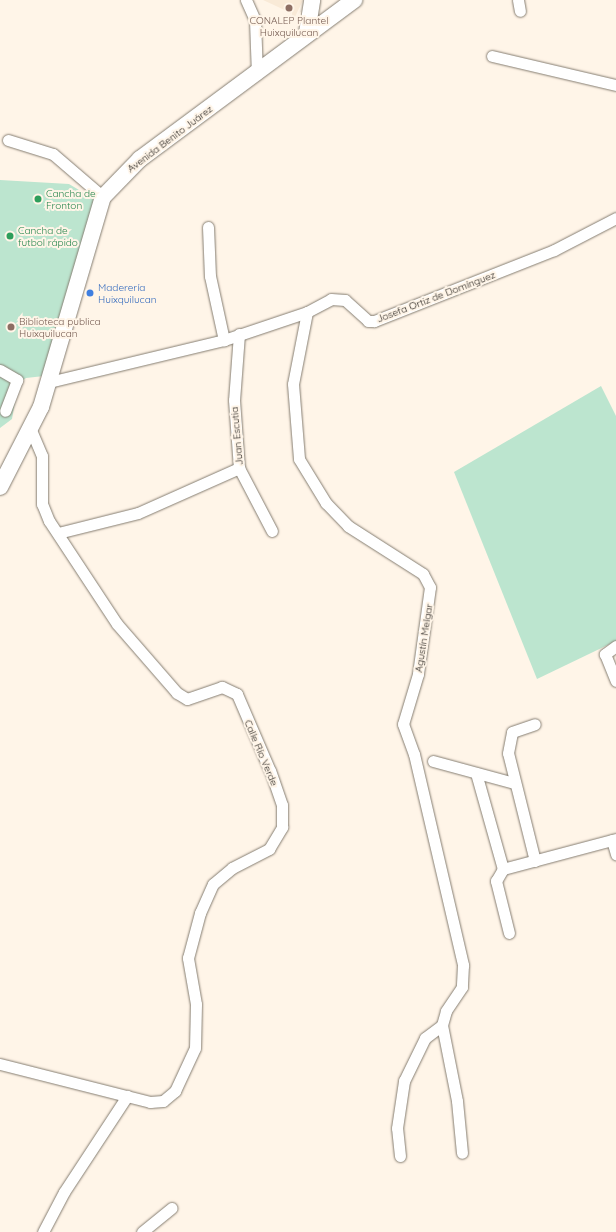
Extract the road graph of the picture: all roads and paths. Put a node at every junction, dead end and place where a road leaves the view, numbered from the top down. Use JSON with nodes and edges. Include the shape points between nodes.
{"nodes":[{"id":1,"x":246,"y":0,"type":"edge"},
{"id":2,"x":312,"y":0,"type":"edge"},
{"id":3,"x":354,"y":0,"type":"edge"},
{"id":4,"x":307,"y":33,"type":"junction"},
{"id":5,"x":492,"y":56,"type":"dead end"},
{"id":6,"x":257,"y":74,"type":"junction"},
{"id":7,"x":616,"y":85,"type":"edge"},
{"id":8,"x":8,"y":140,"type":"dead end"},
{"id":9,"x":103,"y":197,"type":"junction"},
{"id":10,"x":616,"y":218,"type":"edge"},
{"id":11,"x":208,"y":227,"type":"dead end"},
{"id":12,"x":307,"y":312,"type":"junction"},
{"id":13,"x":239,"y":334,"type":"junction"},
{"id":14,"x":224,"y":340,"type":"junction"},
{"id":15,"x":0,"y":370,"type":"edge"},
{"id":16,"x":49,"y":382,"type":"junction"},
{"id":17,"x":5,"y":411,"type":"dead end"},
{"id":18,"x":31,"y":430,"type":"junction"},
{"id":19,"x":239,"y":468,"type":"junction"},
{"id":20,"x":0,"y":487,"type":"edge"},
{"id":21,"x":272,"y":531,"type":"dead end"},
{"id":22,"x":58,"y":533,"type":"junction"},
{"id":23,"x":616,"y":646,"type":"edge"},
{"id":24,"x":616,"y":680,"type":"edge"},
{"id":25,"x":535,"y":724,"type":"dead end"},
{"id":26,"x":433,"y":761,"type":"dead end"},
{"id":27,"x":476,"y":773,"type":"junction"},
{"id":28,"x":514,"y":783,"type":"junction"},
{"id":29,"x":614,"y":840,"type":"edge"},
{"id":30,"x":616,"y":854,"type":"edge"},
{"id":31,"x":535,"y":861,"type":"junction"},
{"id":32,"x":503,"y":869,"type":"junction"},
{"id":33,"x":510,"y":933,"type":"dead end"},
{"id":34,"x":442,"y":1025,"type":"junction"},
{"id":35,"x":0,"y":1064,"type":"edge"},
{"id":36,"x":127,"y":1096,"type":"junction"},
{"id":37,"x":462,"y":1153,"type":"dead end"},
{"id":38,"x":400,"y":1156,"type":"dead end"},
{"id":39,"x":172,"y":1208,"type":"dead end"},
{"id":40,"x":43,"y":1232,"type":"edge"},
{"id":41,"x":142,"y":1232,"type":"edge"}],
"edges":[{"from":1,"to":6,"type":"street","via":[[255,20]]},
{"from":2,"to":4,"type":"main road"},
{"from":3,"to":4,"type":"main road","name":"Avenida Benito Juárez"},
{"from":4,"to":6,"type":"main road","name":"Avenida Benito Juárez"},
{"from":5,"to":7,"type":"street"},
{"from":6,"to":9,"type":"main road","name":"Avenida Benito Juárez","via":[[140,159]]},
{"from":8,"to":9,"type":"street","via":[[53,154]]},
{"from":9,"to":16,"type":"main road","name":"Avenida Benito Juárez"},
{"from":10,"to":12,"type":"street","name":"Josefa Ortiz de Domínguez","via":[[554,250],[374,321],[368,321],[345,300],[331,299]]},
{"from":11,"to":14,"type":"street","via":[[210,276]]},
{"from":12,"to":13,"type":"street","name":"Josefa Ortiz de Domínguez"},
{"from":12,"to":34,"type":"street","name":"Agustín Melgar","via":[[293,384],[299,459],[326,503],[348,526],[423,574],[430,587],[416,682],[403,724],[414,754],[463,965],[462,987],[446,1011]]},
{"from":13,"to":14,"type":"street","name":"Josefa Ortiz de Domínguez"},
{"from":13,"to":19,"type":"street","name":"Juan Escutia","via":[[234,400]]},
{"from":14,"to":16,"type":"street","name":"Josefa Ortiz de Domínguez"},
{"from":15,"to":17,"type":"street","via":[[17,380]]},
{"from":16,"to":18,"type":"main road","name":"Avenida Benito Juárez"},
{"from":18,"to":20,"type":"main road","name":"Avenida Benito Juárez"},
{"from":18,"to":22,"type":"street","name":"Calle Río Verde","via":[[43,463],[42,504]]},
{"from":19,"to":21,"type":"street","name":"Juan Escutia"},
{"from":19,"to":22,"type":"street","via":[[152,508]]},
{"from":22,"to":36,"type":"street","name":"Calle Río Verde","via":[[117,624],[176,693],[187,699],[222,687],[237,694],[282,805],[282,827],[276,842],[213,884],[200,913],[188,958],[196,1004],[194,1048],[185,1076],[163,1101],[150,1102]]},
{"from":23,"to":24,"type":"street","via":[[605,654]]},
{"from":25,"to":28,"type":"street","via":[[512,732],[508,741]]},
{"from":26,"to":27,"type":"street"},
{"from":27,"to":28,"type":"street"},
{"from":27,"to":32,"type":"street"},
{"from":28,"to":31,"type":"street"},
{"from":29,"to":30,"type":"street"},
{"from":29,"to":31,"type":"street"},
{"from":31,"to":32,"type":"street"},
{"from":32,"to":33,"type":"street","via":[[496,881]]},
{"from":34,"to":37,"type":"street","via":[[457,1102]]},
{"from":34,"to":38,"type":"street","via":[[425,1038],[404,1081],[397,1128]]},
{"from":35,"to":36,"type":"street"},
{"from":36,"to":40,"type":"street","via":[[64,1192]]},
{"from":39,"to":41,"type":"street"}]}
